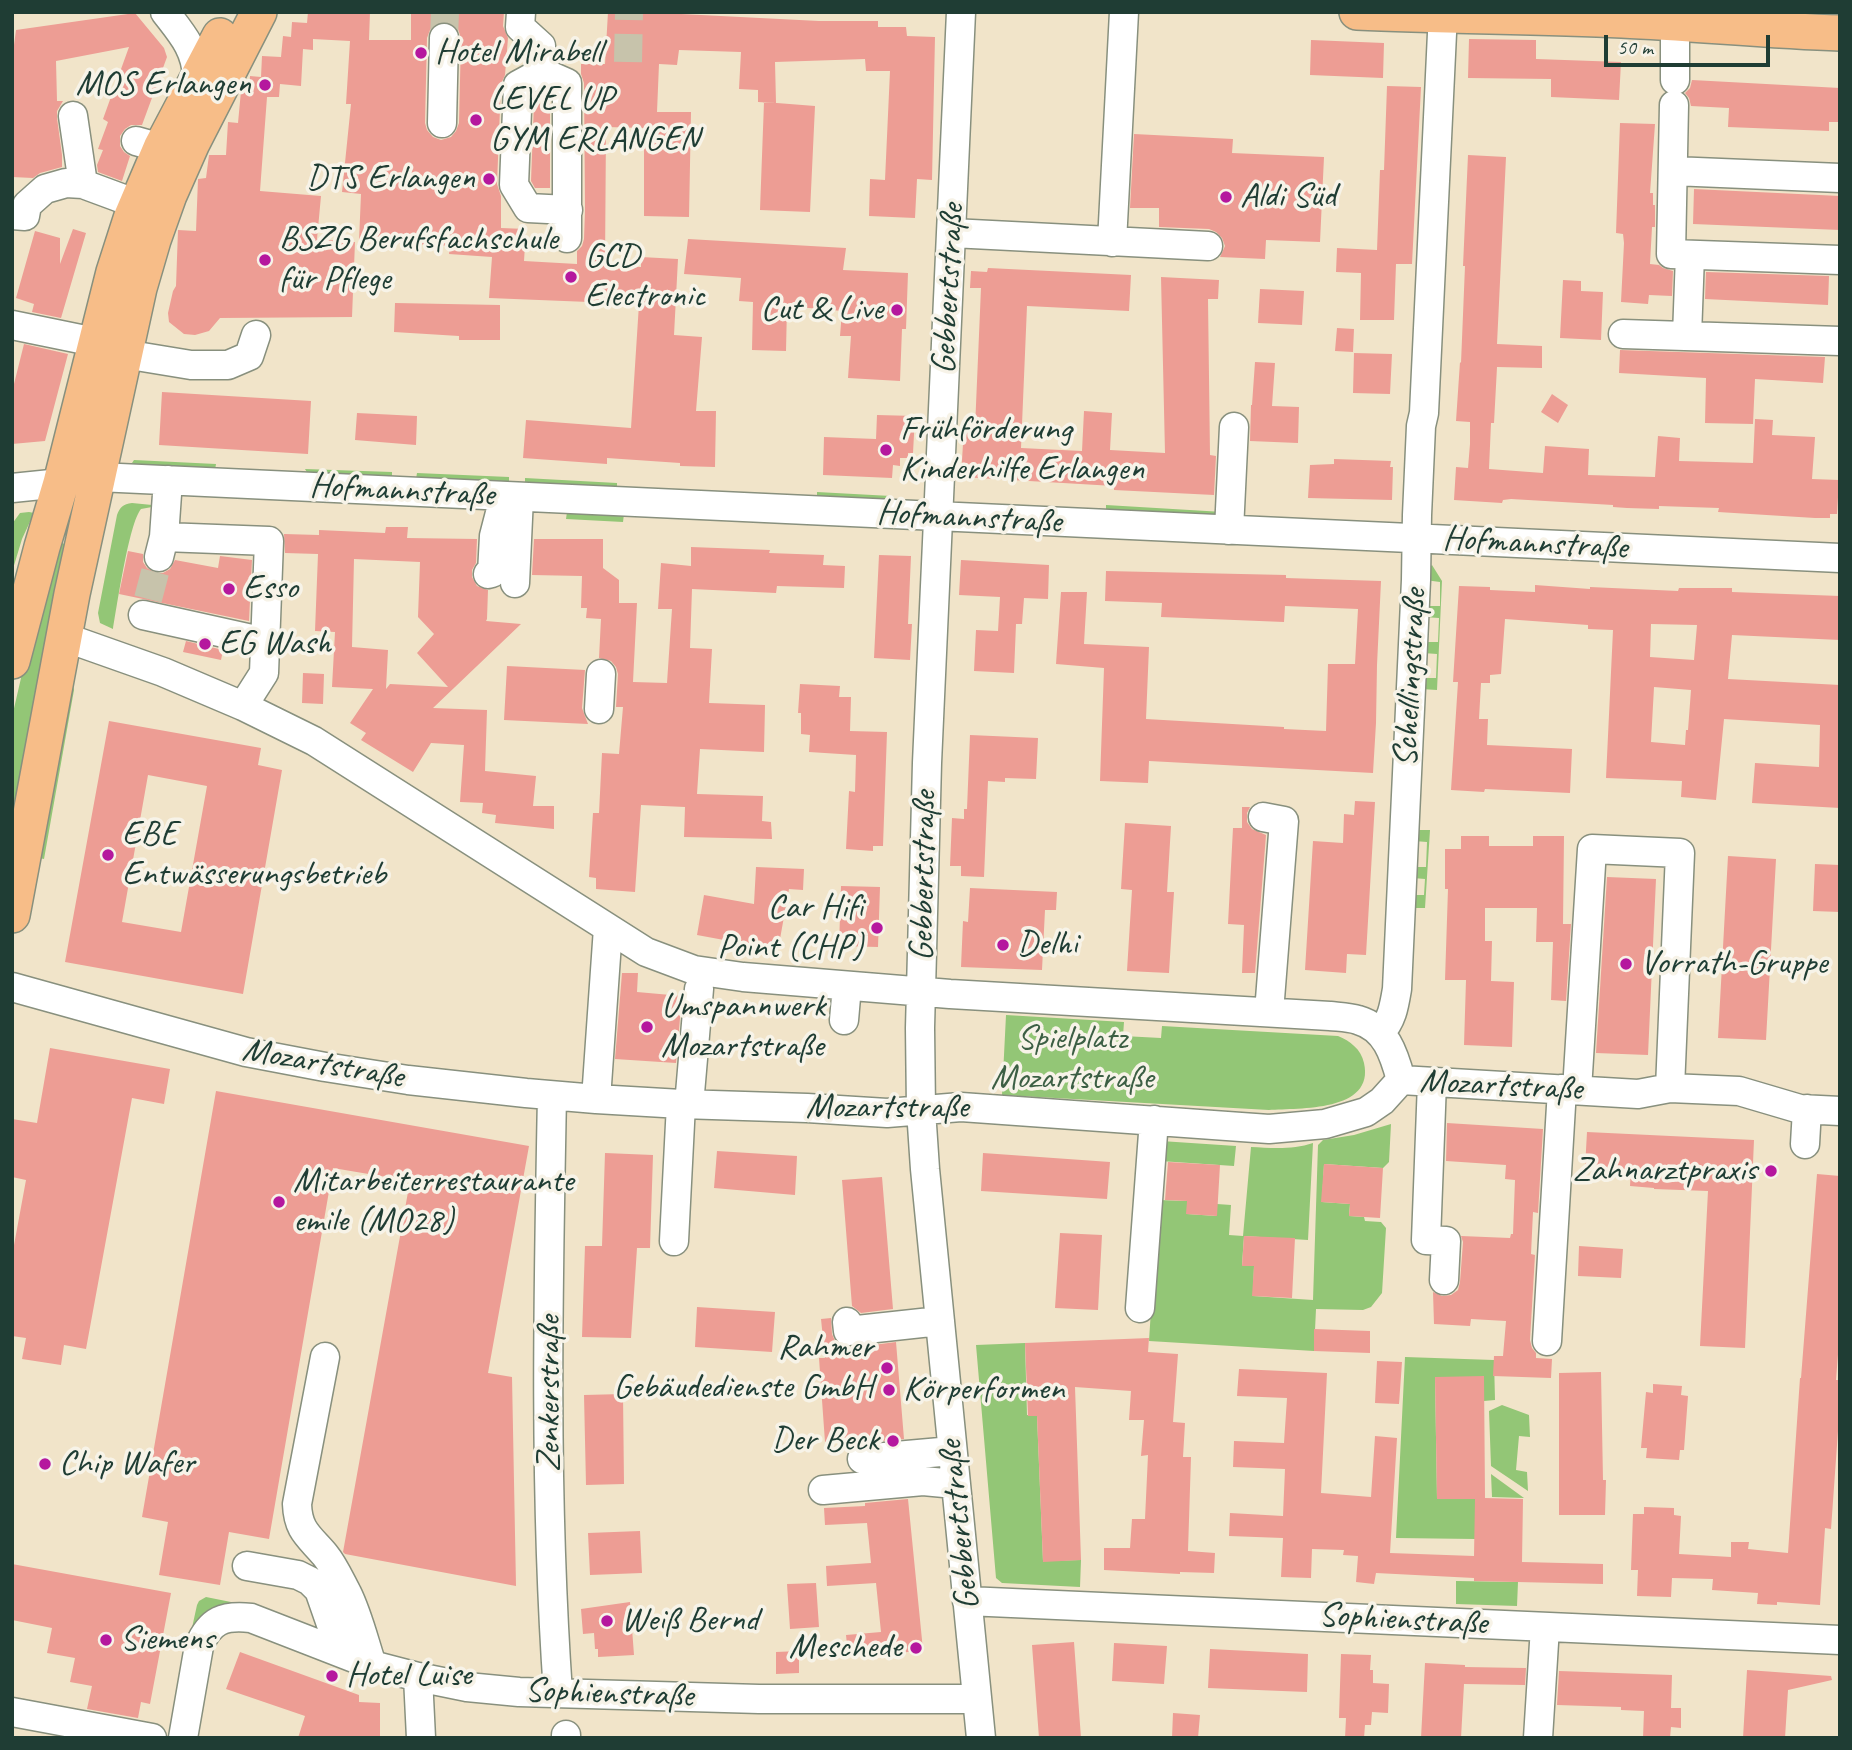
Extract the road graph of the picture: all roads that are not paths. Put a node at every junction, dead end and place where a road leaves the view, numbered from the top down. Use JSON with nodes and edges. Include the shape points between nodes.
{"nodes":[{"id":1,"x":165,"y":12,"type":"edge"},
{"id":2,"x":234,"y":12,"type":"edge"},
{"id":3,"x":259,"y":12,"type":"edge"},
{"id":4,"x":521,"y":12,"type":"edge"},
{"id":5,"x":961,"y":12,"type":"edge"},
{"id":6,"x":1124,"y":12,"type":"edge"},
{"id":7,"x":1357,"y":12,"type":"edge"},
{"id":8,"x":1443,"y":14,"type":"edge"},
{"id":9,"x":1784,"y":22,"type":"edge"},
{"id":10,"x":1675,"y":23,"type":"junction"},
{"id":11,"x":1840,"y":33,"type":"edge"},
{"id":12,"x":444,"y":38,"type":"tunnel mouth"},
{"id":13,"x":542,"y":72,"type":"junction"},
{"id":14,"x":197,"y":77,"type":"junction"},
{"id":15,"x":73,"y":116,"type":"dead end"},
{"id":16,"x":442,"y":123,"type":"dead end"},
{"id":17,"x":1673,"y":171,"type":"junction"},
{"id":18,"x":1840,"y":178,"type":"edge"},
{"id":19,"x":83,"y":184,"type":"junction"},
{"id":20,"x":137,"y":204,"type":"junction"},
{"id":21,"x":568,"y":210,"type":"junction"},
{"id":22,"x":12,"y":215,"type":"edge"},
{"id":23,"x":952,"y":233,"type":"junction"},
{"id":24,"x":567,"y":238,"type":"dead end"},
{"id":25,"x":1112,"y":242,"type":"junction"},
{"id":26,"x":1208,"y":246,"type":"dead end"},
{"id":27,"x":1690,"y":255,"type":"junction"},
{"id":28,"x":1840,"y":260,"type":"edge"},
{"id":29,"x":13,"y":330,"type":"edge"},
{"id":30,"x":1623,"y":334,"type":"dead end"},
{"id":31,"x":256,"y":335,"type":"dead end"},
{"id":32,"x":1687,"y":336,"type":"junction"},
{"id":33,"x":1840,"y":341,"type":"edge"},
{"id":34,"x":109,"y":348,"type":"junction"},
{"id":35,"x":1234,"y":426,"type":"dead end"},
{"id":36,"x":98,"y":477,"type":"junction"},
{"id":37,"x":168,"y":480,"type":"junction"},
{"id":38,"x":61,"y":483,"type":"junction"},
{"id":39,"x":12,"y":488,"type":"edge"},
{"id":40,"x":510,"y":496,"type":"junction"},
{"id":41,"x":939,"y":517,"type":"junction"},
{"id":42,"x":1229,"y":530,"type":"junction"},
{"id":43,"x":1417,"y":539,"type":"junction"},
{"id":44,"x":41,"y":547,"type":"junction"},
{"id":45,"x":80,"y":556,"type":"junction"},
{"id":46,"x":1840,"y":558,"type":"edge"},
{"id":47,"x":488,"y":574,"type":"dead end"},
{"id":48,"x":515,"y":583,"type":"dead end"},
{"id":49,"x":146,"y":607,"type":"junction"},
{"id":50,"x":64,"y":637,"type":"junction"},
{"id":51,"x":186,"y":639,"type":"dead end"},
{"id":52,"x":224,"y":648,"type":"dead end"},
{"id":53,"x":265,"y":649,"type":"junction"},
{"id":54,"x":12,"y":661,"type":"edge"},
{"id":55,"x":132,"y":661,"type":"junction"},
{"id":56,"x":601,"y":674,"type":"dead end"},
{"id":57,"x":243,"y":706,"type":"junction"},
{"id":58,"x":599,"y":709,"type":"dead end"},
{"id":59,"x":1263,"y":817,"type":"dead end"},
{"id":60,"x":12,"y":915,"type":"edge"},
{"id":61,"x":608,"y":928,"type":"junction"},
{"id":62,"x":847,"y":986,"type":"junction"},
{"id":63,"x":12,"y":987,"type":"edge"},
{"id":64,"x":699,"y":989,"type":"dead end"},
{"id":65,"x":922,"y":992,"type":"junction"},
{"id":66,"x":1269,"y":1012,"type":"junction"},
{"id":67,"x":844,"y":1020,"type":"dead end"},
{"id":68,"x":1380,"y":1033,"type":"junction"},
{"id":69,"x":1401,"y":1080,"type":"junction"},
{"id":70,"x":1432,"y":1082,"type":"junction"},
{"id":71,"x":1670,"y":1088,"type":"junction"},
{"id":72,"x":1569,"y":1090,"type":"junction"},
{"id":73,"x":552,"y":1096,"type":"junction"},
{"id":74,"x":596,"y":1099,"type":"junction"},
{"id":75,"x":685,"y":1104,"type":"junction"},
{"id":76,"x":1807,"y":1109,"type":"junction"},
{"id":77,"x":921,"y":1110,"type":"junction"},
{"id":78,"x":1840,"y":1111,"type":"edge"},
{"id":79,"x":1154,"y":1120,"type":"junction"},
{"id":80,"x":1805,"y":1144,"type":"dead end"},
{"id":81,"x":674,"y":1241,"type":"dead end"},
{"id":82,"x":1444,"y":1280,"type":"dead end"},
{"id":83,"x":1140,"y":1308,"type":"dead end"},
{"id":84,"x":847,"y":1322,"type":"dead end"},
{"id":85,"x":941,"y":1330,"type":"junction"},
{"id":86,"x":1547,"y":1341,"type":"dead end"},
{"id":87,"x":863,"y":1344,"type":"dead end"},
{"id":88,"x":325,"y":1357,"type":"dead end"},
{"id":89,"x":952,"y":1451,"type":"junction"},
{"id":90,"x":862,"y":1459,"type":"dead end"},
{"id":91,"x":956,"y":1484,"type":"junction"},
{"id":92,"x":823,"y":1490,"type":"dead end"},
{"id":93,"x":247,"y":1566,"type":"dead end"},
{"id":94,"x":967,"y":1601,"type":"junction"},
{"id":95,"x":1545,"y":1626,"type":"junction"},
{"id":96,"x":1840,"y":1640,"type":"edge"},
{"id":97,"x":341,"y":1653,"type":"junction"},
{"id":98,"x":372,"y":1665,"type":"junction"},
{"id":99,"x":418,"y":1677,"type":"junction"},
{"id":100,"x":558,"y":1693,"type":"junction"},
{"id":101,"x":977,"y":1699,"type":"junction"},
{"id":102,"x":12,"y":1712,"type":"edge"},
{"id":103,"x":152,"y":1738,"type":"edge"},
{"id":104,"x":183,"y":1738,"type":"edge"},
{"id":105,"x":421,"y":1738,"type":"edge"},
{"id":106,"x":981,"y":1738,"type":"edge"},
{"id":107,"x":1538,"y":1738,"type":"edge"}],
"edges":[{"from":1,"to":14,"type":"street","via":[[189,44]]},
{"from":2,"to":14,"type":"main road"},
{"from":3,"to":34,"type":"main road","via":[[169,195],[139,288]]},
{"from":4,"to":13,"type":"street","via":[[520,27],[541,46]]},
{"from":5,"to":23,"type":"street","name":"Gebbertstraße"},
{"from":6,"to":25,"type":"street"},
{"from":7,"to":8,"type":"main road"},
{"from":8,"to":10,"type":"main road"},
{"from":8,"to":43,"type":"street","name":"Schellingstraße"},
{"from":9,"to":10,"type":"main road"},
{"from":9,"to":11,"type":"main road"},
{"from":10,"to":17,"type":"street"},
{"from":12,"to":16,"type":"street"},
{"from":13,"to":21,"type":"street","via":[[567,83]]},
{"from":13,"to":21,"type":"street","via":[[518,86],[514,185],[528,208]]},
{"from":14,"to":20,"type":"main road","via":[[148,144]]},
{"from":15,"to":19,"type":"street"},
{"from":17,"to":18,"type":"street"},
{"from":17,"to":27,"type":"street","via":[[1671,254]]},
{"from":19,"to":20,"type":"street"},
{"from":19,"to":22,"type":"street","via":[[45,189],[27,205],[25,216]]},
{"from":20,"to":34,"type":"main road","via":[[114,272]]},
{"from":21,"to":24,"type":"street"},
{"from":23,"to":25,"type":"street"},
{"from":23,"to":41,"type":"street","name":"Gebbertstraße"},
{"from":25,"to":26,"type":"street"},
{"from":27,"to":28,"type":"street"},
{"from":27,"to":32,"type":"street"},
{"from":29,"to":34,"type":"street"},
{"from":30,"to":32,"type":"street"},
{"from":31,"to":34,"type":"street","via":[[249,356],[228,365],[191,365]]},
{"from":32,"to":33,"type":"street"},
{"from":34,"to":36,"type":"main road"},
{"from":34,"to":38,"type":"main road"},
{"from":35,"to":42,"type":"street"},
{"from":36,"to":37,"type":"street","name":"Hofmannstraße"},
{"from":36,"to":45,"type":"main road"},
{"from":37,"to":40,"type":"street","name":"Hofmannstraße"},
{"from":37,"to":53,"type":"street","via":[[162,547],[269,541]]},
{"from":38,"to":39,"type":"street"},
{"from":38,"to":44,"type":"main road"},
{"from":40,"to":41,"type":"street","name":"Hofmannstraße"},
{"from":40,"to":47,"type":"street","via":[[494,536],[492,573]]},
{"from":40,"to":48,"type":"street"},
{"from":41,"to":42,"type":"street","name":"Hofmannstraße"},
{"from":41,"to":65,"type":"street","name":"Gebbertstraße"},
{"from":42,"to":43,"type":"street","name":"Hofmannstraße"},
{"from":43,"to":46,"type":"street","name":"Hofmannstraße"},
{"from":43,"to":68,"type":"street","name":"Schellingstraße","via":[[1397,989],[1392,1016]]},
{"from":44,"to":45,"type":"main road","via":[[50,538],[64,536]]},
{"from":44,"to":54,"type":"main road"},
{"from":45,"to":50,"type":"main road"},
{"from":49,"to":51,"type":"street"},
{"from":49,"to":53,"type":"street"},
{"from":49,"to":55,"type":"street"},
{"from":50,"to":55,"type":"street"},
{"from":50,"to":60,"type":"main road"},
{"from":52,"to":53,"type":"street"},
{"from":53,"to":57,"type":"street","via":[[264,673]]},
{"from":55,"to":57,"type":"street"},
{"from":56,"to":58,"type":"street"},
{"from":57,"to":61,"type":"street","via":[[314,741]]},
{"from":59,"to":66,"type":"street","via":[[1284,821]]},
{"from":61,"to":62,"type":"street","via":[[646,952],[694,970]]},
{"from":61,"to":74,"type":"street"},
{"from":62,"to":65,"type":"street"},
{"from":62,"to":67,"type":"street"},
{"from":63,"to":73,"type":"street","name":"Mozartstraße","via":[[246,1052],[408,1080]]},
{"from":64,"to":75,"type":"street"},
{"from":65,"to":66,"type":"street"},
{"from":65,"to":77,"type":"street","name":"Gebbertstraße"},
{"from":66,"to":68,"type":"street","via":[[1358,1020]]},
{"from":68,"to":69,"type":"street","via":[[1391,1047]]},
{"from":69,"to":70,"type":"street","name":"Mozartstraße"},
{"from":69,"to":79,"type":"street","name":"Mozartstraße","via":[[1366,1112],[1325,1124],[1269,1129]]},
{"from":70,"to":72,"type":"street","name":"Mozartstraße"},
{"from":70,"to":82,"type":"street","via":[[1426,1240],[1446,1241]]},
{"from":71,"to":72,"type":"street","name":"Mozartstraße","via":[[1637,1094]]},
{"from":71,"to":72,"type":"street","via":[[1680,853],[1592,849]]},
{"from":71,"to":76,"type":"street","name":"Mozartstraße","via":[[1739,1091]]},
{"from":72,"to":86,"type":"street"},
{"from":73,"to":74,"type":"street","name":"Mozartstraße"},
{"from":73,"to":100,"type":"street","name":"Zenkerstraße","via":[[549,1363]]},
{"from":74,"to":75,"type":"street","name":"Mozartstraße"},
{"from":75,"to":77,"type":"street","name":"Mozartstraße","via":[[887,1113]]},
{"from":75,"to":81,"type":"street"},
{"from":76,"to":78,"type":"street","name":"Mozartstraße"},
{"from":76,"to":80,"type":"street"},
{"from":77,"to":79,"type":"street","name":"Mozartstraße","via":[[961,1107]]},
{"from":77,"to":85,"type":"street","name":"Gebbertstraße"},
{"from":79,"to":83,"type":"street"},
{"from":84,"to":85,"type":"street","via":[[848,1331]]},
{"from":85,"to":87,"type":"street"},
{"from":85,"to":89,"type":"street","name":"Gebbertstraße"},
{"from":88,"to":98,"type":"street","via":[[298,1514],[307,1537],[325,1555],[349,1596]]},
{"from":89,"to":90,"type":"street"},
{"from":89,"to":91,"type":"street","name":"Gebbertstraße"},
{"from":91,"to":92,"type":"street","via":[[923,1481]]},
{"from":91,"to":94,"type":"street","name":"Gebbertstraße"},
{"from":93,"to":97,"type":"street","via":[[310,1581],[319,1590]]},
{"from":94,"to":95,"type":"street","name":"Sophienstraße"},
{"from":94,"to":101,"type":"street","name":"Gebbertstraße"},
{"from":95,"to":96,"type":"street","name":"Sophienstraße"},
{"from":95,"to":107,"type":"street"},
{"from":97,"to":98,"type":"street","name":"Sophienstraße"},
{"from":97,"to":104,"type":"street","name":"Sophienstraße","via":[[251,1618],[225,1618],[213,1625],[199,1646]]},
{"from":98,"to":99,"type":"street","name":"Sophienstraße"},
{"from":99,"to":100,"type":"street","name":"Sophienstraße","via":[[467,1687]]},
{"from":99,"to":105,"type":"street"},
{"from":100,"to":101,"type":"street","name":"Sophienstraße"},
{"from":101,"to":106,"type":"street","name":"Gebbertstraße"},
{"from":102,"to":103,"type":"street"}]}
